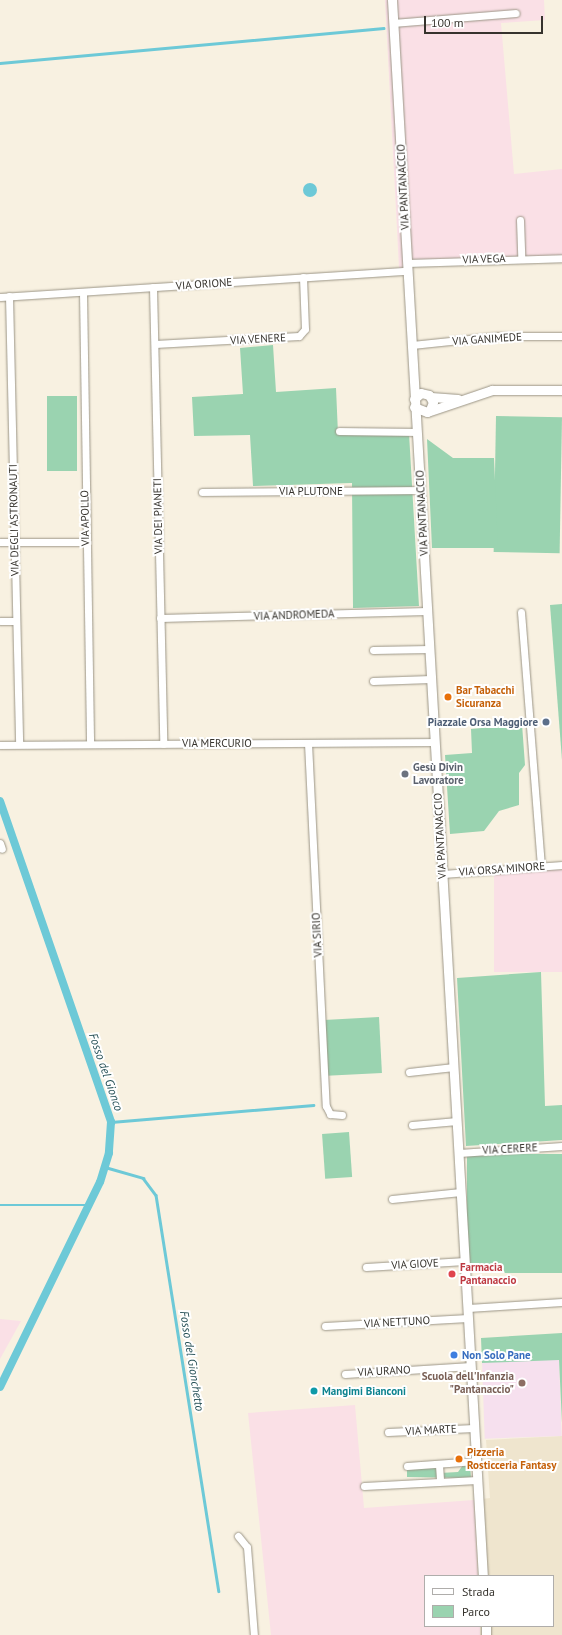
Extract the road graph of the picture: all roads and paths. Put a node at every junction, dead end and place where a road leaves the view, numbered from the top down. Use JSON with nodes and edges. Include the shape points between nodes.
{"nodes":[{"id":1,"x":392,"y":0,"type":"edge"},
{"id":2,"x":516,"y":12,"type":"dead end"},
{"id":3,"x":393,"y":22,"type":"junction"},
{"id":4,"x":520,"y":220,"type":"dead end"},
{"id":5,"x":521,"y":258,"type":"junction"},
{"id":6,"x":562,"y":258,"type":"edge"},
{"id":7,"x":407,"y":267,"type":"junction"},
{"id":8,"x":303,"y":277,"type":"junction"},
{"id":9,"x":153,"y":287,"type":"junction"},
{"id":10,"x":83,"y":292,"type":"junction"},
{"id":11,"x":9,"y":296,"type":"junction"},
{"id":12,"x":0,"y":297,"type":"edge"},
{"id":13,"x":562,"y":336,"type":"edge"},
{"id":14,"x":155,"y":344,"type":"junction"},
{"id":15,"x":412,"y":345,"type":"junction"},
{"id":16,"x":413,"y":374,"type":"junction"},
{"id":17,"x":562,"y":390,"type":"edge"},
{"id":18,"x":428,"y":394,"type":"junction"},
{"id":19,"x":460,"y":399,"type":"junction"},
{"id":20,"x":414,"y":403,"type":"junction"},
{"id":21,"x":426,"y":411,"type":"junction"},
{"id":22,"x":339,"y":431,"type":"dead end"},
{"id":23,"x":417,"y":432,"type":"junction"},
{"id":24,"x":420,"y":490,"type":"junction"},
{"id":25,"x":202,"y":492,"type":"dead end"},
{"id":26,"x":0,"y":542,"type":"edge"},
{"id":27,"x":14,"y":542,"type":"junction"},
{"id":28,"x":86,"y":542,"type":"junction"},
{"id":29,"x":427,"y":611,"type":"junction"},
{"id":30,"x":521,"y":612,"type":"dead end"},
{"id":31,"x":160,"y":618,"type":"junction"},
{"id":32,"x":0,"y":621,"type":"edge"},
{"id":33,"x":16,"y":621,"type":"junction"},
{"id":34,"x":430,"y":649,"type":"junction"},
{"id":35,"x":373,"y":650,"type":"dead end"},
{"id":36,"x":431,"y":679,"type":"junction"},
{"id":37,"x":373,"y":681,"type":"dead end"},
{"id":38,"x":435,"y":742,"type":"junction"},
{"id":39,"x":308,"y":743,"type":"junction"},
{"id":40,"x":19,"y":744,"type":"junction"},
{"id":41,"x":90,"y":744,"type":"junction"},
{"id":42,"x":163,"y":744,"type":"junction"},
{"id":43,"x":0,"y":745,"type":"edge"},
{"id":44,"x":562,"y":865,"type":"edge"},
{"id":45,"x":541,"y":866,"type":"junction"},
{"id":46,"x":443,"y":874,"type":"junction"},
{"id":47,"x":454,"y":1067,"type":"junction"},
{"id":48,"x":410,"y":1072,"type":"dead end"},
{"id":49,"x":342,"y":1115,"type":"dead end"},
{"id":50,"x":457,"y":1121,"type":"junction"},
{"id":51,"x":412,"y":1125,"type":"dead end"},
{"id":52,"x":562,"y":1146,"type":"edge"},
{"id":53,"x":459,"y":1153,"type":"junction"},
{"id":54,"x":461,"y":1192,"type":"junction"},
{"id":55,"x":392,"y":1199,"type":"dead end"},
{"id":56,"x":465,"y":1261,"type":"junction"},
{"id":57,"x":366,"y":1267,"type":"dead end"},
{"id":58,"x":562,"y":1302,"type":"edge"},
{"id":59,"x":468,"y":1308,"type":"junction"},
{"id":60,"x":468,"y":1318,"type":"junction"},
{"id":61,"x":326,"y":1326,"type":"dead end"},
{"id":62,"x":471,"y":1366,"type":"junction"},
{"id":63,"x":345,"y":1374,"type":"dead end"},
{"id":64,"x":474,"y":1428,"type":"junction"},
{"id":65,"x":388,"y":1432,"type":"dead end"},
{"id":66,"x":476,"y":1461,"type":"junction"},
{"id":67,"x":439,"y":1464,"type":"junction"},
{"id":68,"x":407,"y":1466,"type":"dead end"},
{"id":69,"x":478,"y":1480,"type":"junction"},
{"id":70,"x":440,"y":1481,"type":"junction"},
{"id":71,"x":364,"y":1486,"type":"dead end"},
{"id":72,"x":238,"y":1536,"type":"dead end"},
{"id":73,"x":483,"y":1575,"type":"edge"},
{"id":74,"x":254,"y":1635,"type":"edge"}],
"edges":[{"from":1,"to":3,"type":"street","name":"VIA PANTANACCIO"},
{"from":2,"to":3,"type":"street"},
{"from":3,"to":7,"type":"street","name":"VIA PANTANACCIO"},
{"from":4,"to":5,"type":"street"},
{"from":5,"to":6,"type":"street","name":"VIA VEGA"},
{"from":5,"to":7,"type":"street","name":"VIA VEGA"},
{"from":7,"to":8,"type":"street","name":"VIA ORIONE"},
{"from":7,"to":15,"type":"street","name":"VIA PANTANACCIO"},
{"from":8,"to":9,"type":"street","name":"VIA ORIONE"},
{"from":8,"to":14,"type":"street","name":"VIA VENERE","via":[[305,329],[301,335]]},
{"from":9,"to":10,"type":"street","name":"VIA ORIONE"},
{"from":9,"to":14,"type":"street","name":"VIA DEI PIANETI"},
{"from":10,"to":11,"type":"street","name":"VIA ORIONE"},
{"from":10,"to":28,"type":"street","name":"VIA APOLLO"},
{"from":11,"to":12,"type":"street","name":"VIA ORIONE"},
{"from":11,"to":27,"type":"street","name":"VIA DEGLI ASTRONAUTI"},
{"from":13,"to":15,"type":"street","name":"VIA GANIMEDE","via":[[498,336]]},
{"from":14,"to":31,"type":"street","name":"VIA DEI PIANETI"},
{"from":15,"to":16,"type":"street","name":"VIA PANTANACCIO"},
{"from":16,"to":18,"type":"street","name":"VIA PANTANACCIO"},
{"from":16,"to":20,"type":"street","name":"VIA PANTANACCIO"},
{"from":17,"to":19,"type":"street","via":[[500,389]]},
{"from":18,"to":19,"type":"street"},
{"from":18,"to":20,"type":"street"},
{"from":18,"to":21,"type":"street","name":"VIA PANTANACCIO"},
{"from":19,"to":21,"type":"street"},
{"from":20,"to":21,"type":"street"},
{"from":20,"to":23,"type":"street","name":"VIA PANTANACCIO"},
{"from":21,"to":23,"type":"street","name":"VIA PANTANACCIO"},
{"from":22,"to":23,"type":"street"},
{"from":23,"to":24,"type":"street","name":"VIA PANTANACCIO"},
{"from":24,"to":25,"type":"street","name":"VIA PLUTONE"},
{"from":24,"to":29,"type":"street","name":"VIA PANTANACCIO"},
{"from":26,"to":27,"type":"street"},
{"from":27,"to":28,"type":"street"},
{"from":27,"to":33,"type":"street","name":"VIA DEGLI ASTRONAUTI"},
{"from":28,"to":41,"type":"street","name":"VIA APOLLO"},
{"from":29,"to":31,"type":"street","name":"VIA ANDROMEDA"},
{"from":29,"to":34,"type":"street","name":"VIA PANTANACCIO"},
{"from":30,"to":45,"type":"street"},
{"from":31,"to":42,"type":"street","name":"VIA DEI PIANETI"},
{"from":32,"to":33,"type":"street"},
{"from":33,"to":40,"type":"street","name":"VIA DEGLI ASTRONAUTI"},
{"from":34,"to":35,"type":"street"},
{"from":34,"to":36,"type":"street","name":"VIA PANTANACCIO"},
{"from":36,"to":37,"type":"street"},
{"from":36,"to":38,"type":"street","name":"VIA PANTANACCIO"},
{"from":38,"to":39,"type":"street","name":"VIA MERCURIO"},
{"from":38,"to":46,"type":"street","name":"VIA PANTANACCIO"},
{"from":39,"to":42,"type":"street","name":"VIA MERCURIO"},
{"from":39,"to":49,"type":"street","name":"VIA SIRIO","via":[[326,1106],[330,1114]]},
{"from":40,"to":41,"type":"street","name":"VIA MERCURIO"},
{"from":40,"to":43,"type":"street","name":"VIA MERCURIO"},
{"from":41,"to":42,"type":"street","name":"VIA MERCURIO"},
{"from":44,"to":45,"type":"street","name":"VIA ORSA MINORE"},
{"from":45,"to":46,"type":"street","name":"VIA ORSA MINORE"},
{"from":46,"to":47,"type":"street","name":"VIA PANTANACCIO"},
{"from":47,"to":48,"type":"street"},
{"from":47,"to":50,"type":"street","name":"VIA PANTANACCIO"},
{"from":50,"to":51,"type":"street"},
{"from":50,"to":53,"type":"street","name":"VIA PANTANACCIO"},
{"from":52,"to":53,"type":"street","name":"VIA CERERE"},
{"from":53,"to":54,"type":"street","name":"VIA PANTANACCIO"},
{"from":54,"to":55,"type":"street"},
{"from":54,"to":56,"type":"street","name":"VIA PANTANACCIO"},
{"from":56,"to":57,"type":"street","name":"VIA GIOVE"},
{"from":56,"to":59,"type":"street","name":"VIA PANTANACCIO"},
{"from":58,"to":59,"type":"street"},
{"from":59,"to":60,"type":"street","name":"VIA PANTANACCIO"},
{"from":60,"to":61,"type":"street","name":"VIA NETTUNO"},
{"from":60,"to":62,"type":"street","name":"VIA PANTANACCIO"},
{"from":62,"to":63,"type":"street","name":"VIA URANO"},
{"from":62,"to":64,"type":"street","name":"VIA PANTANACCIO"},
{"from":64,"to":65,"type":"street","name":"VIA MARTE"},
{"from":64,"to":66,"type":"street","name":"VIA PANTANACCIO"},
{"from":66,"to":67,"type":"street"},
{"from":66,"to":69,"type":"street","name":"VIA PANTANACCIO"},
{"from":67,"to":68,"type":"street"},
{"from":67,"to":70,"type":"street"},
{"from":69,"to":70,"type":"street"},
{"from":69,"to":73,"type":"street","name":"VIA PANTANACCIO"},
{"from":70,"to":71,"type":"street"},
{"from":72,"to":74,"type":"street","via":[[248,1547]]}]}
